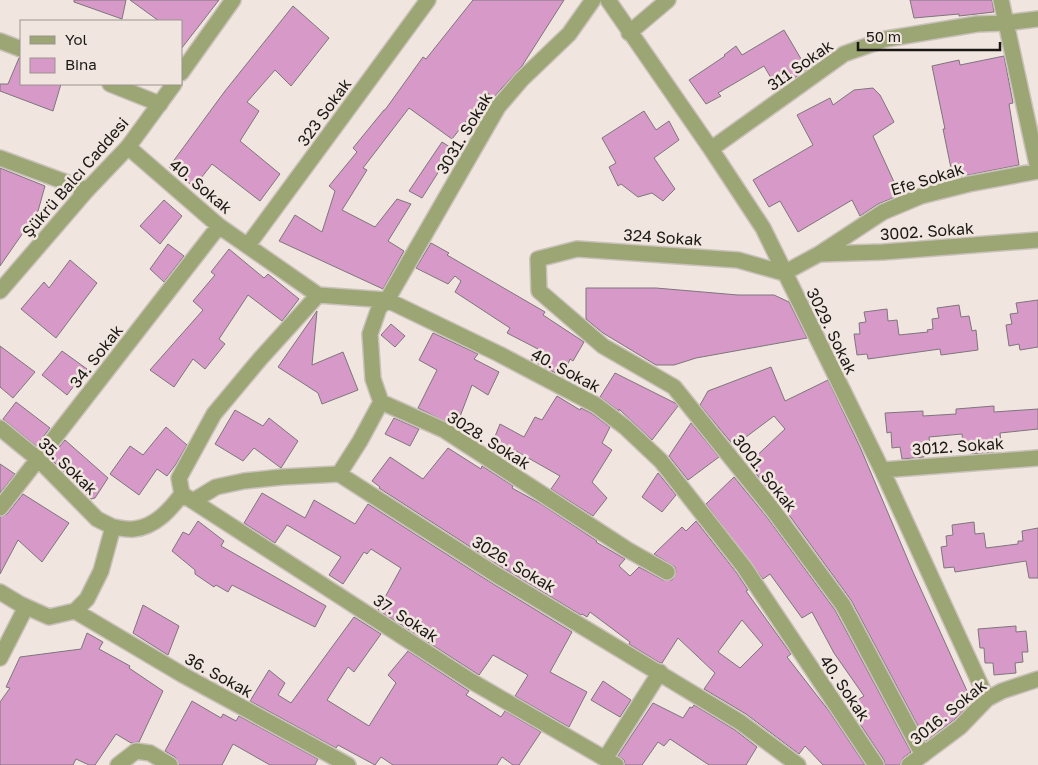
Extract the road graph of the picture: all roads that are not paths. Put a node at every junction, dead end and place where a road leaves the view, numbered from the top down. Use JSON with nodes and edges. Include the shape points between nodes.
{"nodes":[{"id":1,"x":233,"y":0,"type":"edge"},
{"id":2,"x":428,"y":0,"type":"edge"},
{"id":3,"x":593,"y":0,"type":"edge"},
{"id":4,"x":608,"y":0,"type":"edge"},
{"id":5,"x":668,"y":0,"type":"edge"},
{"id":6,"x":1001,"y":0,"type":"edge"},
{"id":7,"x":1038,"y":19,"type":"edge"},
{"id":8,"x":1005,"y":23,"type":"junction"},
{"id":9,"x":629,"y":32,"type":"junction"},
{"id":10,"x":0,"y":41,"type":"edge"},
{"id":11,"x":20,"y":49,"type":"edge"},
{"id":12,"x":182,"y":72,"type":"edge"},
{"id":13,"x":112,"y":85,"type":"edge"},
{"id":14,"x":173,"y":85,"type":"edge"},
{"id":15,"x":160,"y":104,"type":"junction"},
{"id":16,"x":128,"y":147,"type":"junction"},
{"id":17,"x":711,"y":149,"type":"junction"},
{"id":18,"x":0,"y":158,"type":"edge"},
{"id":19,"x":1038,"y":170,"type":"edge"},
{"id":20,"x":87,"y":190,"type":"junction"},
{"id":21,"x":219,"y":226,"type":"junction"},
{"id":22,"x":1038,"y":240,"type":"edge"},
{"id":23,"x":248,"y":245,"type":"junction"},
{"id":24,"x":819,"y":254,"type":"junction"},
{"id":25,"x":538,"y":259,"type":"joint"},
{"id":26,"x":784,"y":273,"type":"junction"},
{"id":27,"x":5,"y":277,"type":"edge"},
{"id":28,"x":0,"y":291,"type":"edge"},
{"id":29,"x":318,"y":295,"type":"junction"},
{"id":30,"x":387,"y":300,"type":"junction"},
{"id":31,"x":381,"y":402,"type":"junction"},
{"id":32,"x":0,"y":428,"type":"edge"},
{"id":33,"x":1038,"y":458,"type":"edge"},
{"id":34,"x":39,"y":460,"type":"junction"},
{"id":35,"x":882,"y":470,"type":"junction"},
{"id":36,"x":339,"y":474,"type":"junction"},
{"id":37,"x":188,"y":498,"type":"junction"},
{"id":38,"x":0,"y":508,"type":"edge"},
{"id":39,"x":113,"y":528,"type":"junction"},
{"id":40,"x":667,"y":572,"type":"dead end"},
{"id":41,"x":0,"y":592,"type":"edge"},
{"id":42,"x":26,"y":606,"type":"junction"},
{"id":43,"x":75,"y":611,"type":"junction"},
{"id":44,"x":0,"y":658,"type":"edge"},
{"id":45,"x":660,"y":672,"type":"junction"},
{"id":46,"x":1038,"y":679,"type":"edge"},
{"id":47,"x":987,"y":700,"type":"junction"},
{"id":48,"x":923,"y":755,"type":"junction"},
{"id":49,"x":610,"y":762,"type":"edge"},
{"id":50,"x":118,"y":765,"type":"edge"},
{"id":51,"x":170,"y":765,"type":"edge"},
{"id":52,"x":348,"y":765,"type":"edge"},
{"id":53,"x":798,"y":765,"type":"edge"},
{"id":54,"x":876,"y":765,"type":"edge"},
{"id":55,"x":909,"y":765,"type":"edge"}],
"edges":[{"from":1,"to":12,"type":"street"},
{"from":2,"to":23,"type":"street","name":"323 Sokak"},
{"from":3,"to":30,"type":"street","name":"3031. Sokak","via":[[569,34],[498,107]]},
{"from":4,"to":9,"type":"street","name":"3029. Sokak"},
{"from":5,"to":9,"type":"street"},
{"from":6,"to":8,"type":"street"},
{"from":7,"to":8,"type":"street","name":"311 Sokak"},
{"from":8,"to":17,"type":"street","name":"311 Sokak","via":[[977,24],[886,39],[844,54]]},
{"from":8,"to":19,"type":"street"},
{"from":9,"to":17,"type":"street","name":"3029. Sokak"},
{"from":10,"to":11,"type":"street"},
{"from":13,"to":15,"type":"street"},
{"from":14,"to":15,"type":"street","name":"Şükrü Balcı Caddesi"},
{"from":15,"to":16,"type":"street","name":"Şükrü Balcı Caddesi"},
{"from":16,"to":20,"type":"street","name":"Şükrü Balcı Caddesi"},
{"from":16,"to":21,"type":"street","name":"40. Sokak"},
{"from":17,"to":26,"type":"street","name":"3029. Sokak","via":[[763,228]]},
{"from":18,"to":20,"type":"street"},
{"from":19,"to":24,"type":"street","name":"Efe Sokak","via":[[921,196],[883,212]]},
{"from":20,"to":27,"type":"street","name":"Şükrü Balcı Caddesi"},
{"from":21,"to":23,"type":"street","name":"40. Sokak"},
{"from":21,"to":34,"type":"street","name":"34. Sokak"},
{"from":22,"to":24,"type":"street","name":"3002. Sokak"},
{"from":23,"to":29,"type":"street","name":"40. Sokak"},
{"from":24,"to":26,"type":"street","name":"Efe Sokak"},
{"from":25,"to":26,"type":"street","name":"324 Sokak","via":[[577,249],[597,250],[738,260]]},
{"from":25,"to":48,"type":"street","name":"3001. Sokak","via":[[539,291],[603,346],[674,387],[773,510],[843,605]]},
{"from":26,"to":35,"type":"street","name":"3029. Sokak"},
{"from":27,"to":28,"type":"street","name":"Şükrü Balcı Caddesi"},
{"from":29,"to":30,"type":"street","name":"40. Sokak"},
{"from":29,"to":37,"type":"street","via":[[214,414],[179,478]]},
{"from":30,"to":31,"type":"street","via":[[379,308],[370,334],[373,379]]},
{"from":30,"to":54,"type":"street","name":"40. Sokak","via":[[499,354],[596,406],[633,433],[661,461],[744,567]]},
{"from":31,"to":36,"type":"street"},
{"from":31,"to":40,"type":"street","name":"3028. Sokak","via":[[444,430]]},
{"from":32,"to":34,"type":"street","name":"35. Sokak"},
{"from":33,"to":35,"type":"street","name":"3012. Sokak"},
{"from":34,"to":38,"type":"street","name":"34. Sokak"},
{"from":34,"to":39,"type":"street","name":"35. Sokak","via":[[97,519]]},
{"from":35,"to":47,"type":"street","name":"3029. Sokak"},
{"from":36,"to":37,"type":"street","via":[[244,481]]},
{"from":36,"to":45,"type":"street","name":"3026. Sokak","via":[[495,574]]},
{"from":37,"to":39,"type":"street","via":[[155,521],[135,529]]},
{"from":37,"to":49,"type":"street","name":"37. Sokak","via":[[471,681]]},
{"from":39,"to":43,"type":"street","via":[[101,571],[87,599]]},
{"from":41,"to":42,"type":"street"},
{"from":42,"to":43,"type":"street","via":[[49,616]]},
{"from":42,"to":44,"type":"street"},
{"from":43,"to":52,"type":"street","name":"36. Sokak","via":[[183,675]]},
{"from":45,"to":49,"type":"street"},
{"from":45,"to":53,"type":"street","name":"3026. Sokak","via":[[740,722]]},
{"from":46,"to":47,"type":"street","name":"3016. Sokak","via":[[1002,691]]},
{"from":47,"to":48,"type":"street","name":"3016. Sokak","via":[[960,727]]},
{"from":48,"to":55,"type":"street","name":"3016. Sokak"},
{"from":50,"to":51,"type":"street","via":[[136,751],[150,752]]}]}
